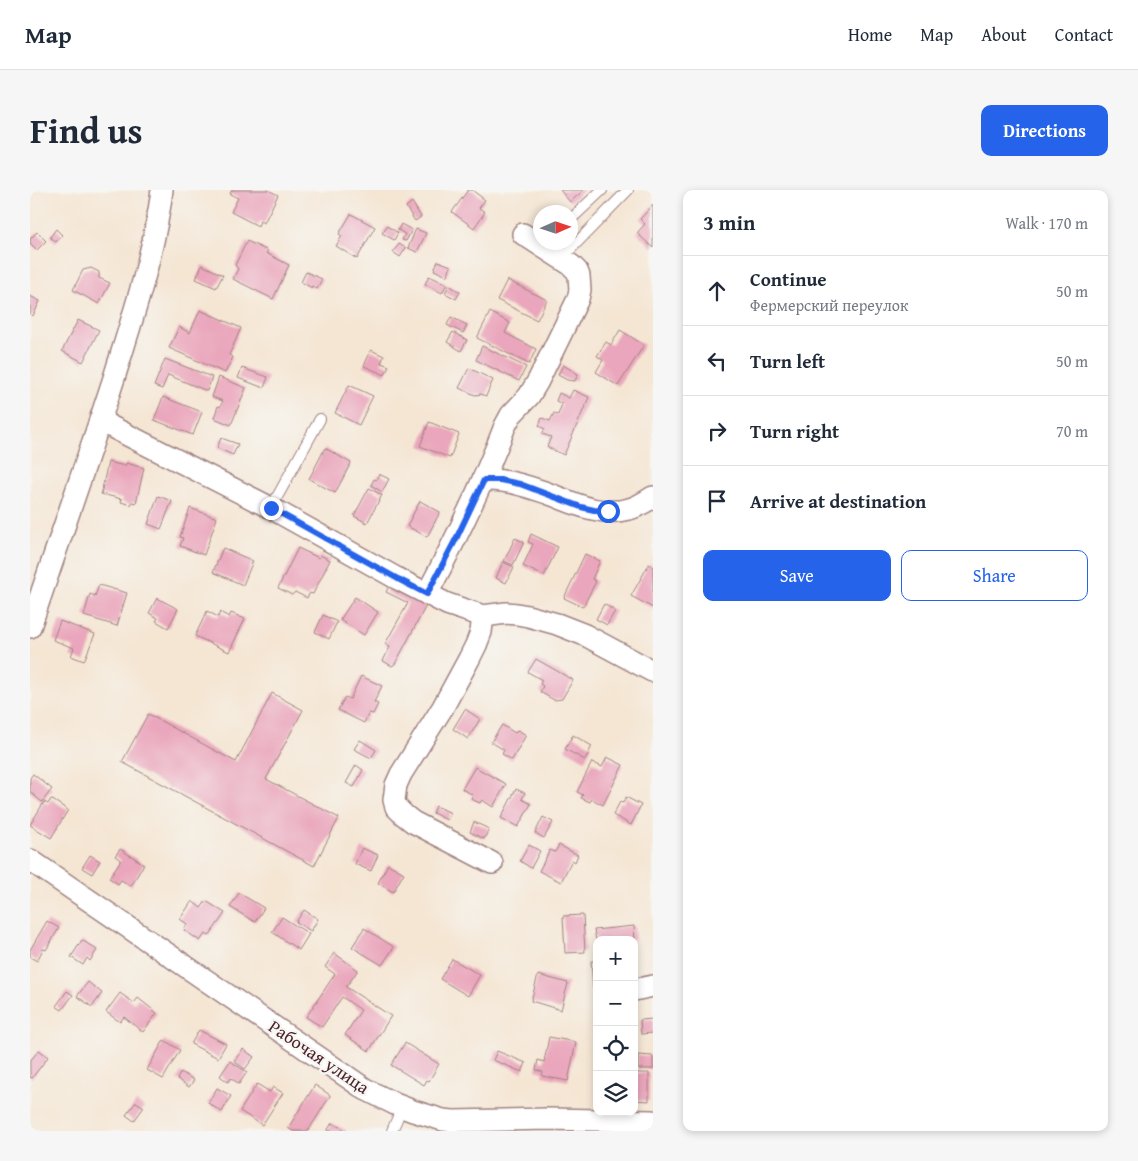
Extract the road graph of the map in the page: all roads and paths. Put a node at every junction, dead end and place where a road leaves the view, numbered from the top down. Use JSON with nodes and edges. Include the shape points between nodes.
{"nodes":[{"id":1,"x":162,"y":190,"type":"edge"},
{"id":2,"x":602,"y":190,"type":"edge"},
{"id":3,"x":628,"y":190,"type":"edge"},
{"id":4,"x":578,"y":212,"type":"edge"},
{"id":5,"x":523,"y":234,"type":"dead end"},
{"id":6,"x":533,"y":239,"type":"edge"},
{"id":7,"x":552,"y":250,"type":"edge"},
{"id":8,"x":562,"y":258,"type":"junction"},
{"id":9,"x":320,"y":419,"type":"dead end"},
{"id":10,"x":100,"y":421,"type":"junction"},
{"id":11,"x":484,"y":480,"type":"junction"},
{"id":12,"x":653,"y":497,"type":"edge"},
{"id":13,"x":271,"y":508,"type":"junction"},
{"id":14,"x":427,"y":594,"type":"junction"},
{"id":15,"x":483,"y":616,"type":"junction"},
{"id":16,"x":30,"y":627,"type":"edge"},
{"id":17,"x":652,"y":671,"type":"edge"},
{"id":18,"x":30,"y":860,"type":"edge"},
{"id":19,"x":492,"y":862,"type":"dead end"},
{"id":20,"x":653,"y":986,"type":"edge"},
{"id":21,"x":638,"y":989,"type":"edge"},
{"id":22,"x":402,"y":1107,"type":"junction"},
{"id":23,"x":616,"y":1116,"type":"edge"},
{"id":24,"x":653,"y":1121,"type":"edge"},
{"id":25,"x":392,"y":1131,"type":"edge"}],
"edges":[{"from":1,"to":10,"type":"street","via":[[150,256]]},
{"from":2,"to":4,"type":"lane"},
{"from":3,"to":8,"type":"lane"},
{"from":5,"to":6,"type":"street"},
{"from":7,"to":8,"type":"street"},
{"from":8,"to":11,"type":"street","via":[[580,276],[578,298],[538,381],[505,426]]},
{"from":9,"to":13,"type":"lane"},
{"from":10,"to":13,"type":"street"},
{"from":10,"to":16,"type":"street"},
{"from":11,"to":12,"type":"street","via":[[520,484],[594,510],[628,510]]},
{"from":11,"to":14,"type":"street"},
{"from":13,"to":14,"type":"street"},
{"from":14,"to":15,"type":"street"},
{"from":15,"to":17,"type":"street","via":[[517,614],[557,624],[585,635]]},
{"from":15,"to":19,"type":"street","via":[[476,645],[443,707],[401,774],[394,800],[396,807],[413,822]]},
{"from":18,"to":22,"type":"street","name":"Рабочая улица","via":[[365,1089]]},
{"from":20,"to":21,"type":"street"},
{"from":22,"to":23,"type":"street","name":"Рабочая улица","via":[[453,1121]]},
{"from":22,"to":25,"type":"lane"},
{"from":23,"to":24,"type":"street","name":"Рабочая улица"}]}
